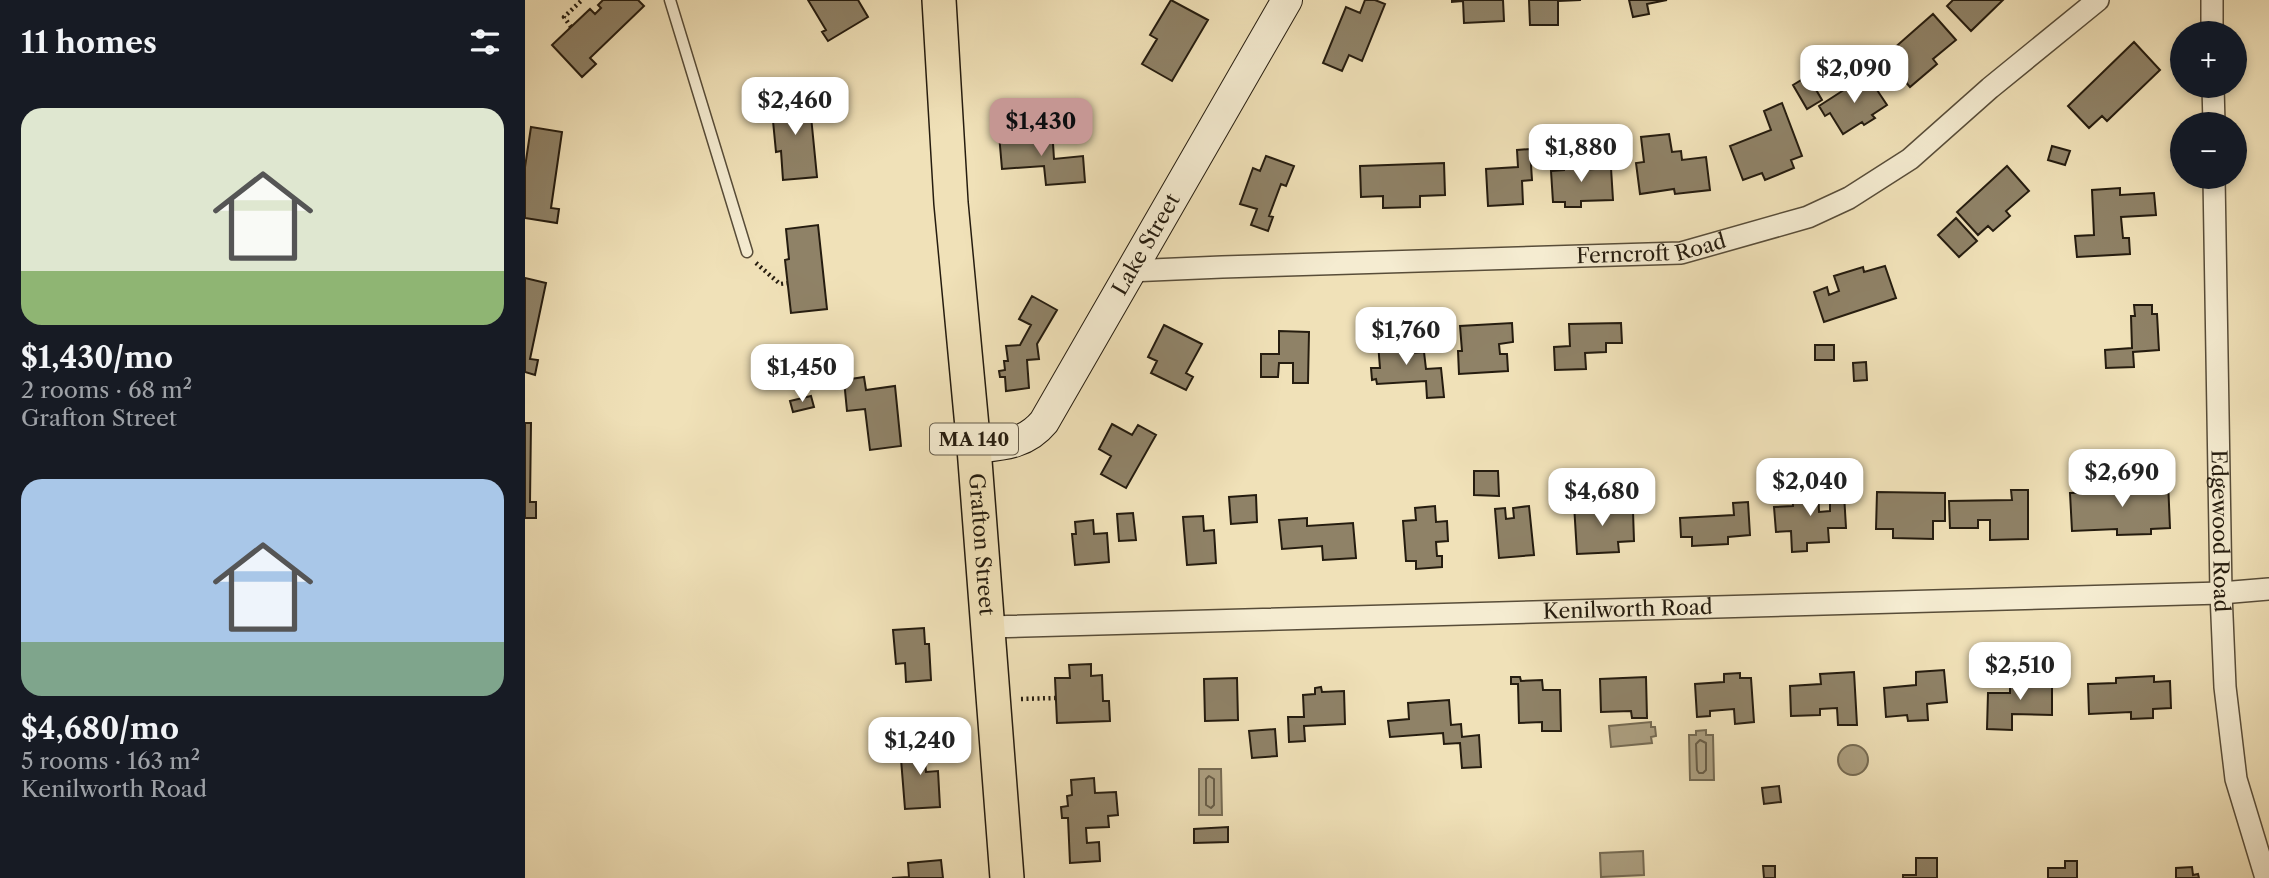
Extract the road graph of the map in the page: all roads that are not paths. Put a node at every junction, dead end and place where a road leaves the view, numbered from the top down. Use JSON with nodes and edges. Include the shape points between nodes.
{"nodes":[{"id":1,"x":670,"y":0,"type":"edge"},
{"id":2,"x":939,"y":0,"type":"edge"},
{"id":3,"x":1287,"y":0,"type":"edge"},
{"id":4,"x":2098,"y":0,"type":"edge"},
{"id":5,"x":2212,"y":0,"type":"edge"},
{"id":6,"x":2212,"y":21,"type":"edge"},
{"id":7,"x":2214,"y":189,"type":"edge"},
{"id":8,"x":747,"y":252,"type":"road end"},
{"id":9,"x":1129,"y":271,"type":"junction"},
{"id":10,"x":974,"y":448,"type":"junction"},
{"id":11,"x":2269,"y":589,"type":"edge"},
{"id":12,"x":2221,"y":593,"type":"junction"},
{"id":13,"x":988,"y":627,"type":"junction"},
{"id":14,"x":1007,"y":878,"type":"edge"},
{"id":15,"x":2266,"y":878,"type":"edge"}],
"edges":[{"from":1,"to":8,"type":"lane"},
{"from":2,"to":10,"type":"main road","name":"Grafton Street","number":"MA 140","via":[[951,203]]},
{"from":3,"to":9,"type":"street","name":"Lake Street"},
{"from":4,"to":9,"type":"street","name":"Ferncroft Road","via":[[1910,159],[1849,198],[1808,217],[1681,253]]},
{"from":5,"to":6,"type":"street"},
{"from":7,"to":12,"type":"street","name":"Edgewood Road"},
{"from":9,"to":10,"type":"street","name":"Lake Street","via":[[1037,430],[1014,443]]},
{"from":10,"to":13,"type":"main road","name":"Grafton Street","number":"MA 140"},
{"from":11,"to":12,"type":"street","name":"Kenilworth Road"},
{"from":12,"to":13,"type":"street","name":"Kenilworth Road"},
{"from":12,"to":15,"type":"street","name":"Edgewood Road","via":[[2225,687],[2236,779]]},
{"from":13,"to":14,"type":"main road","name":"Grafton Street","number":"MA 140"}]}
